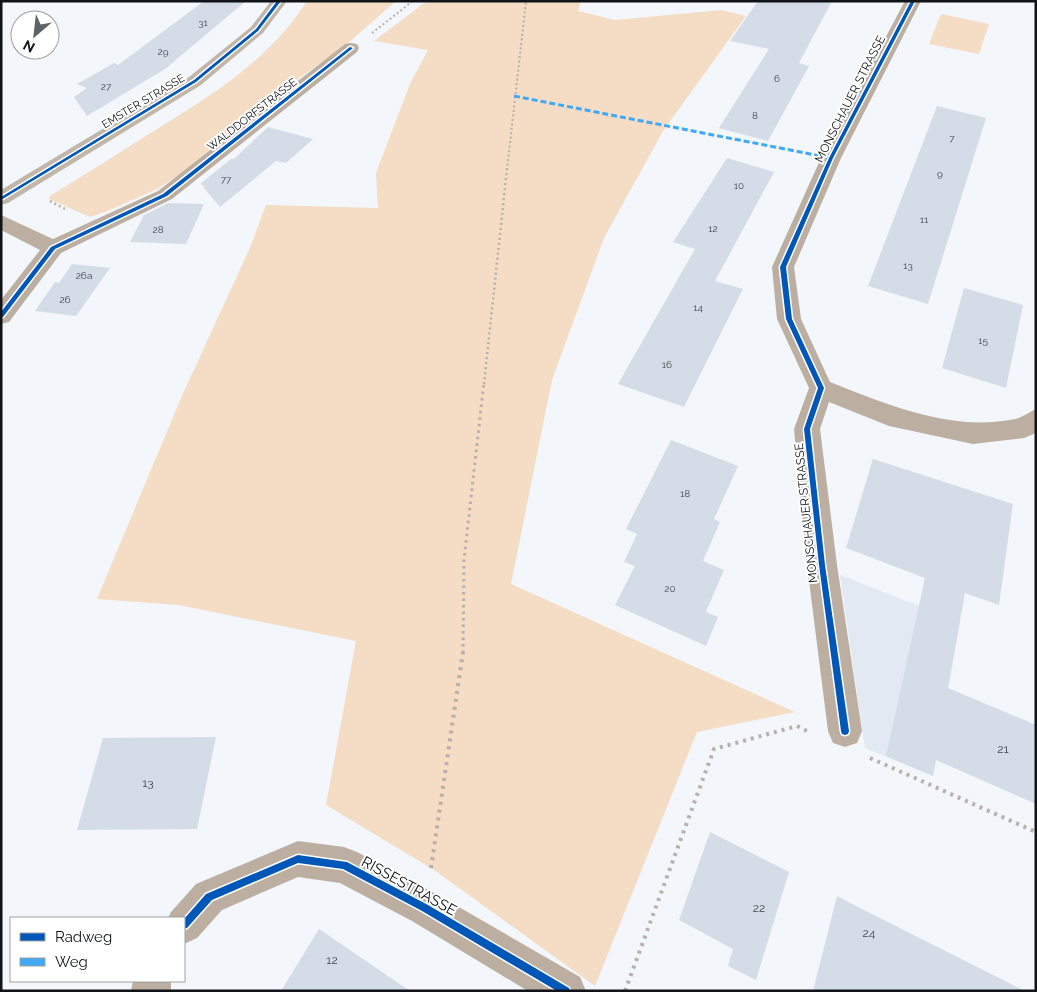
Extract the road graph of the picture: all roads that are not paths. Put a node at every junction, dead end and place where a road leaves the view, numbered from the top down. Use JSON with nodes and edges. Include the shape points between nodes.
{"nodes":[{"id":1,"x":279,"y":1,"type":"edge"},
{"id":2,"x":913,"y":1,"type":"edge"},
{"id":3,"x":351,"y":48,"type":"road end"},
{"id":4,"x":1,"y":199,"type":"edge"},
{"id":5,"x":1,"y":221,"type":"edge"},
{"id":6,"x":53,"y":248,"type":"junction"},
{"id":7,"x":1,"y":316,"type":"edge"},
{"id":8,"x":821,"y":388,"type":"junction"},
{"id":9,"x":1036,"y":419,"type":"edge"},
{"id":10,"x":844,"y":738,"type":"road end"},
{"id":11,"x":185,"y":924,"type":"edge"},
{"id":12,"x":566,"y":991,"type":"edge"}],
"edges":[{"from":1,"to":4,"type":"street","name":"EMSTER STRASSE","via":[[257,30],[195,81]]},
{"from":2,"to":8,"type":"street","name":"MONSCHAUER STRASSE","via":[[831,158],[783,266],[789,319]]},
{"from":3,"to":6,"type":"street","name":"WALDDORFSTRASSE","via":[[165,195]]},
{"from":5,"to":6,"type":"street"},
{"from":6,"to":7,"type":"street"},
{"from":8,"to":9,"type":"street","via":[[889,416],[972,434],[1024,428]]},
{"from":8,"to":10,"type":"street","name":"MONSCHAUER STRASSE","via":[[808,428]]},
{"from":11,"to":12,"type":"street","name":"RISSESTRASSE","via":[[209,897],[298,859],[344,865],[425,908]]}]}
